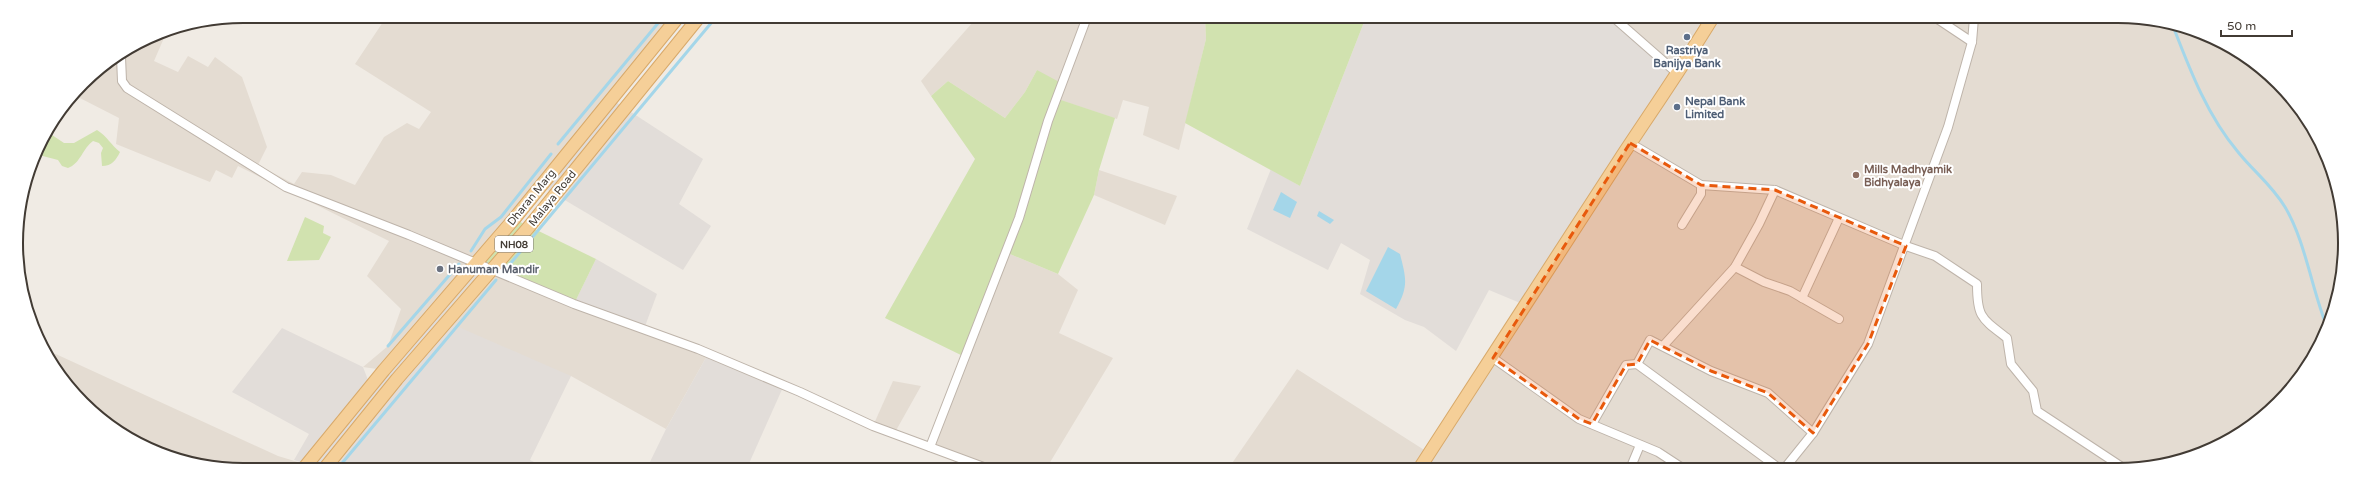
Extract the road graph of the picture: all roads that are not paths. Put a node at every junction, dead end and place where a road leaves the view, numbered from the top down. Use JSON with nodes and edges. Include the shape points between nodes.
{"nodes":[{"id":1,"x":673,"y":23,"type":"edge"},
{"id":2,"x":694,"y":23,"type":"edge"},
{"id":3,"x":1085,"y":23,"type":"edge"},
{"id":4,"x":1620,"y":23,"type":"edge"},
{"id":5,"x":1710,"y":23,"type":"edge"},
{"id":6,"x":1944,"y":23,"type":"edge"},
{"id":7,"x":1974,"y":23,"type":"edge"},
{"id":8,"x":1972,"y":42,"type":"junction"},
{"id":9,"x":121,"y":60,"type":"edge"},
{"id":10,"x":1678,"y":74,"type":"junction"},
{"id":11,"x":624,"y":84,"type":"junction"},
{"id":12,"x":636,"y":94,"type":"junction"},
{"id":13,"x":1630,"y":143,"type":"junction"},
{"id":14,"x":1701,"y":185,"type":"junction"},
{"id":15,"x":1774,"y":190,"type":"junction"},
{"id":16,"x":1838,"y":218,"type":"junction"},
{"id":17,"x":1682,"y":225,"type":"dead end"},
{"id":18,"x":1906,"y":246,"type":"junction"},
{"id":19,"x":476,"y":263,"type":"junction"},
{"id":20,"x":1735,"y":267,"type":"junction"},
{"id":21,"x":491,"y":270,"type":"junction"},
{"id":22,"x":1802,"y":298,"type":"junction"},
{"id":23,"x":1839,"y":319,"type":"dead end"},
{"id":24,"x":1664,"y":346,"type":"junction"},
{"id":25,"x":1494,"y":358,"type":"junction"},
{"id":26,"x":1637,"y":364,"type":"junction"},
{"id":27,"x":1592,"y":424,"type":"junction"},
{"id":28,"x":1813,"y":433,"type":"junction"},
{"id":29,"x":1640,"y":445,"type":"junction"},
{"id":30,"x":930,"y":447,"type":"junction"},
{"id":31,"x":308,"y":463,"type":"edge"},
{"id":32,"x":329,"y":463,"type":"edge"},
{"id":33,"x":973,"y":463,"type":"edge"},
{"id":34,"x":1423,"y":463,"type":"edge"},
{"id":35,"x":1632,"y":463,"type":"edge"},
{"id":36,"x":1675,"y":463,"type":"edge"},
{"id":37,"x":1772,"y":463,"type":"edge"},
{"id":38,"x":1789,"y":463,"type":"edge"},
{"id":39,"x":2115,"y":463,"type":"edge"}],
"edges":[{"from":1,"to":11,"type":"main road","name":"Dharan Marg","number":"NH08"},
{"from":2,"to":12,"type":"main road","name":"Malaya Road","number":"NH08"},
{"from":3,"to":30,"type":"street","via":[[1048,122],[1019,218]]},
{"from":4,"to":10,"type":"street"},
{"from":5,"to":10,"type":"main road"},
{"from":6,"to":8,"type":"street"},
{"from":7,"to":8,"type":"street"},
{"from":8,"to":18,"type":"street","via":[[1948,127]]},
{"from":9,"to":19,"type":"street","via":[[122,81],[127,88],[286,187]]},
{"from":10,"to":13,"type":"main road"},
{"from":11,"to":12,"type":"main road"},
{"from":11,"to":19,"type":"main road","name":"Dharan Marg","number":"NH08"},
{"from":12,"to":21,"type":"main road","name":"Malaya Road","number":"NH08"},
{"from":13,"to":14,"type":"street"},
{"from":13,"to":25,"type":"main road","via":[[1524,305]]},
{"from":14,"to":15,"type":"street"},
{"from":14,"to":17,"type":"street","via":[[1701,194]]},
{"from":15,"to":16,"type":"street"},
{"from":15,"to":20,"type":"street"},
{"from":16,"to":18,"type":"street"},
{"from":16,"to":22,"type":"street"},
{"from":18,"to":28,"type":"street","via":[[1868,344]]},
{"from":18,"to":39,"type":"street","via":[[1935,256],[1977,284],[1977,307],[1986,321],[2006,338],[2011,364],[2033,391],[2037,411]]},
{"from":19,"to":21,"type":"street"},
{"from":19,"to":31,"type":"main road","name":"Dharan Marg","number":"NH08"},
{"from":20,"to":22,"type":"street"},
{"from":20,"to":24,"type":"street"},
{"from":21,"to":30,"type":"street","via":[[574,304],[698,349],[866,423]]},
{"from":21,"to":32,"type":"main road","name":"Malaya Road","number":"NH08"},
{"from":22,"to":23,"type":"street"},
{"from":24,"to":26,"type":"street","via":[[1650,340]]},
{"from":24,"to":28,"type":"street","via":[[1711,371],[1768,393]]},
{"from":25,"to":27,"type":"street","via":[[1579,419]]},
{"from":25,"to":34,"type":"main road"},
{"from":26,"to":27,"type":"street","via":[[1626,364]]},
{"from":26,"to":37,"type":"street"},
{"from":27,"to":29,"type":"street"},
{"from":28,"to":38,"type":"street"},
{"from":29,"to":35,"type":"street"},
{"from":29,"to":36,"type":"street","via":[[1658,452]]},
{"from":30,"to":33,"type":"street"}]}
